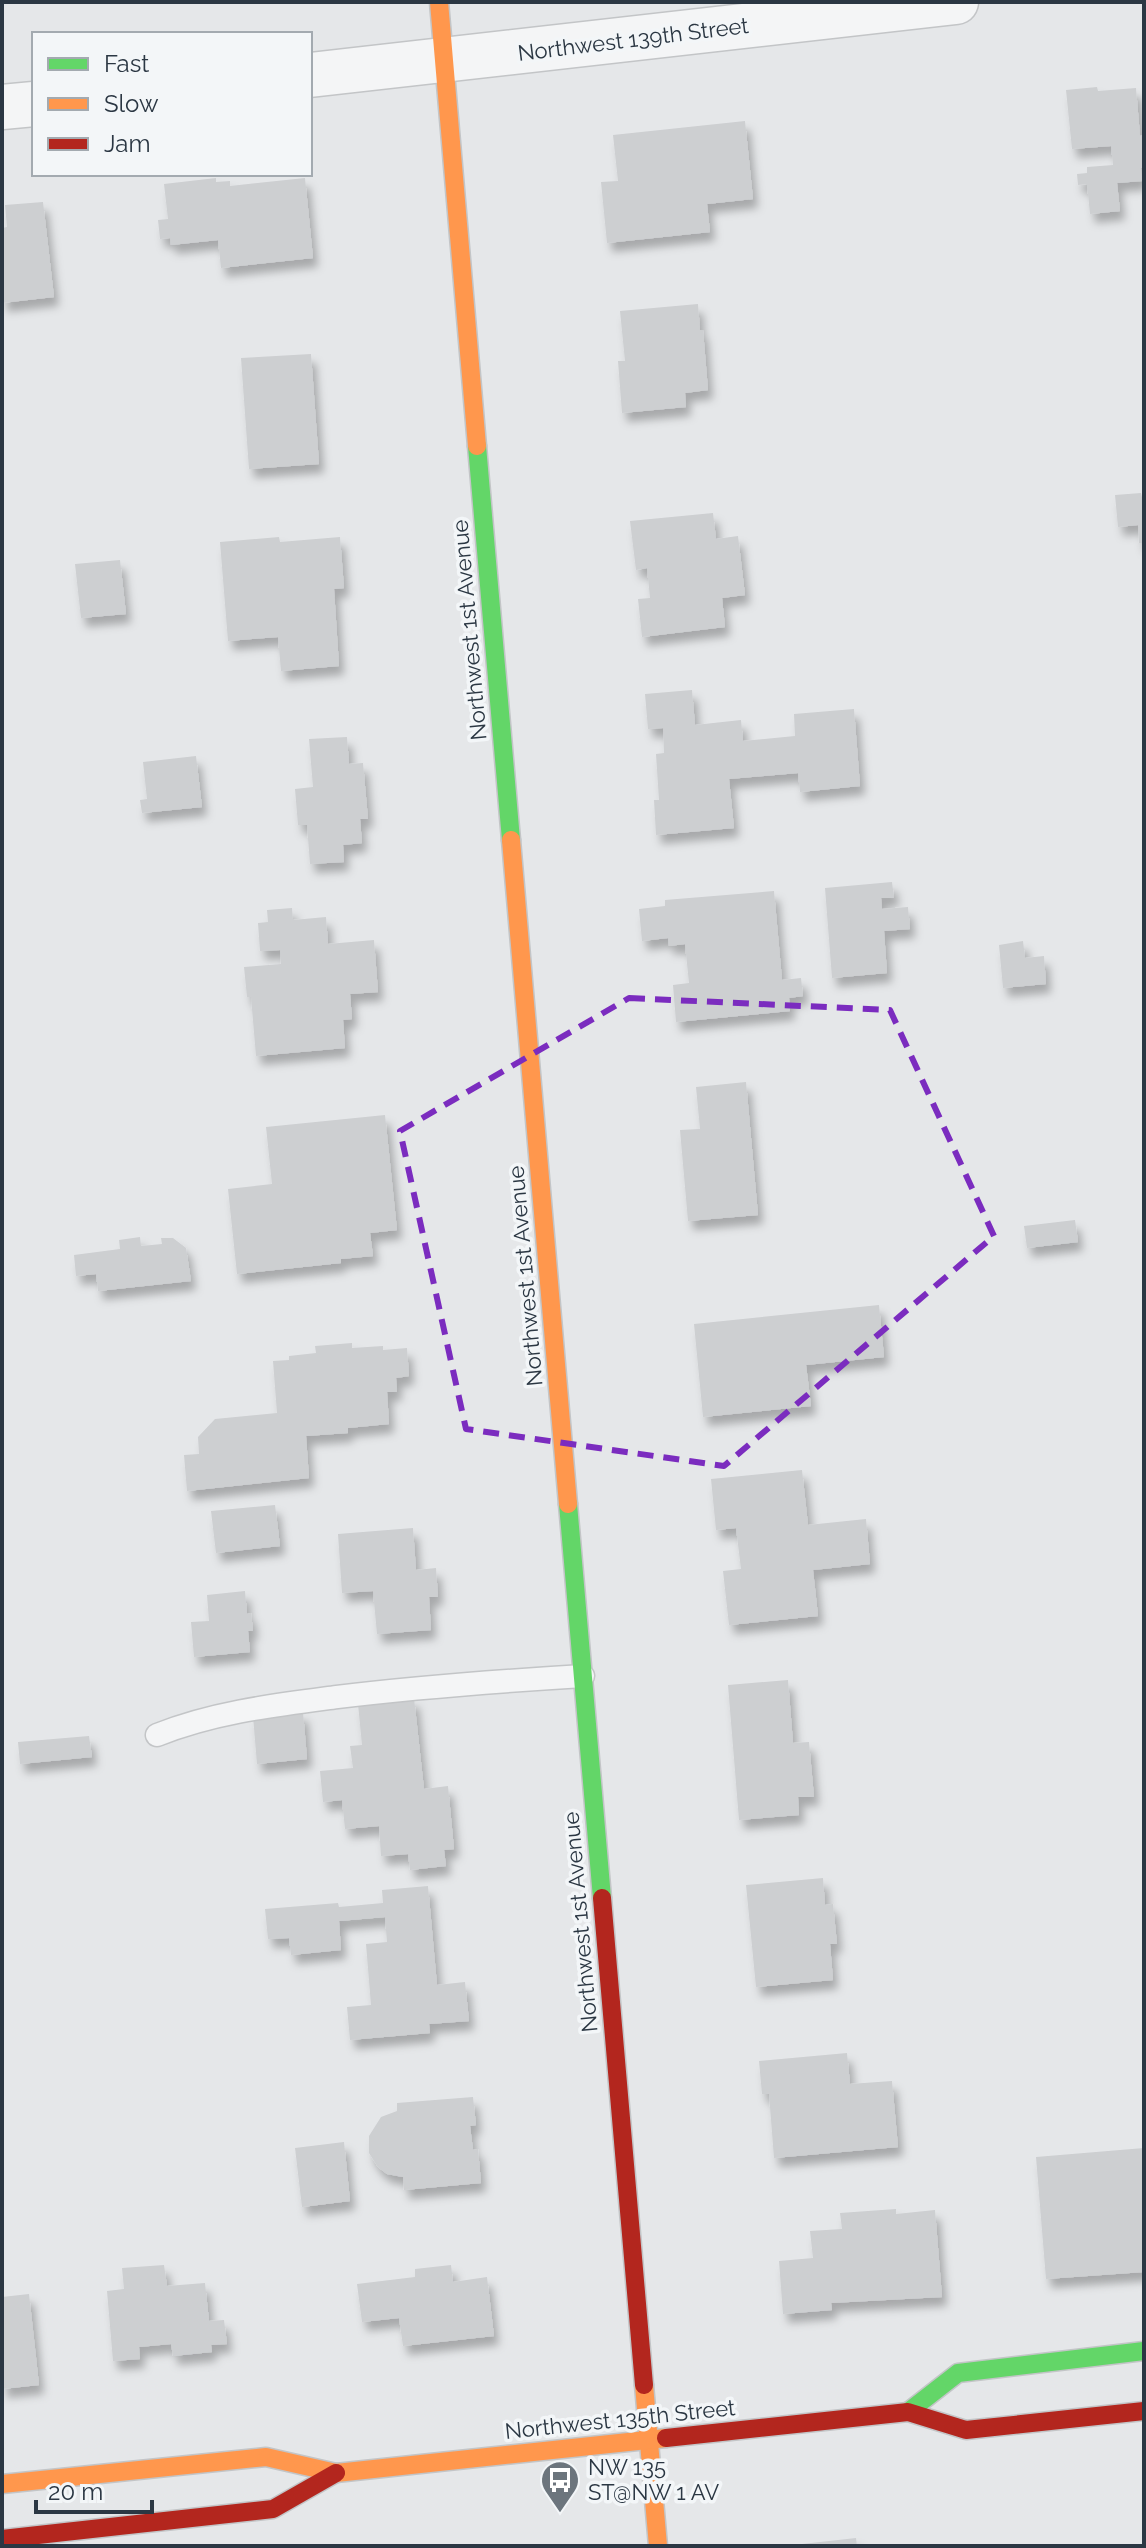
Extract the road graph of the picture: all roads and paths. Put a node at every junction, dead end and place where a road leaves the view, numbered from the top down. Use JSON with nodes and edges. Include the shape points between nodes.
{"nodes":[{"id":1,"x":439,"y":2,"type":"edge"},
{"id":2,"x":956,"y":2,"type":"edge"},
{"id":3,"x":444,"y":60,"type":"junction"},
{"id":4,"x":312,"y":75,"type":"edge"},
{"id":5,"x":32,"y":104,"type":"edge"},
{"id":6,"x":2,"y":107,"type":"edge"},
{"id":7,"x":583,"y":1676,"type":"junction"},
{"id":8,"x":157,"y":1735,"type":"dead end"},
{"id":9,"x":1144,"y":2351,"type":"edge"},
{"id":10,"x":1144,"y":2411,"type":"edge"},
{"id":11,"x":908,"y":2412,"type":"junction"},
{"id":12,"x":647,"y":2441,"type":"junction"},
{"id":13,"x":336,"y":2473,"type":"junction"},
{"id":14,"x":2,"y":2484,"type":"edge"},
{"id":15,"x":2,"y":2539,"type":"edge"},
{"id":16,"x":60,"y":2539,"type":"edge"},
{"id":17,"x":658,"y":2546,"type":"edge"}],
"edges":[{"from":1,"to":3,"type":"street","name":"Northwest 1st Avenue"},
{"from":2,"to":3,"type":"street","name":"Northwest 139th Street"},
{"from":3,"to":4,"type":"street","name":"Northwest 139th Street"},
{"from":3,"to":7,"type":"street","name":"Northwest 1st Avenue"},
{"from":5,"to":6,"type":"street"},
{"from":7,"to":8,"type":"lane","via":[[286,1704],[193,1721]]},
{"from":7,"to":12,"type":"street","name":"Northwest 1st Avenue"},
{"from":9,"to":11,"type":"street","via":[[958,2373]]},
{"from":10,"to":11,"type":"street","name":"Northwest 135th Street","via":[[966,2430]]},
{"from":11,"to":12,"type":"street","name":"Northwest 135th Street"},
{"from":12,"to":13,"type":"street","name":"Northwest 135th Street"},
{"from":12,"to":17,"type":"street","name":"Northwest 1st Avenue"},
{"from":13,"to":14,"type":"street","name":"Northwest 135th Street","via":[[266,2457]]},
{"from":13,"to":16,"type":"street","name":"Northwest 135th Street","via":[[273,2509]]},
{"from":15,"to":16,"type":"street","name":"Northwest 135th Street"}]}
